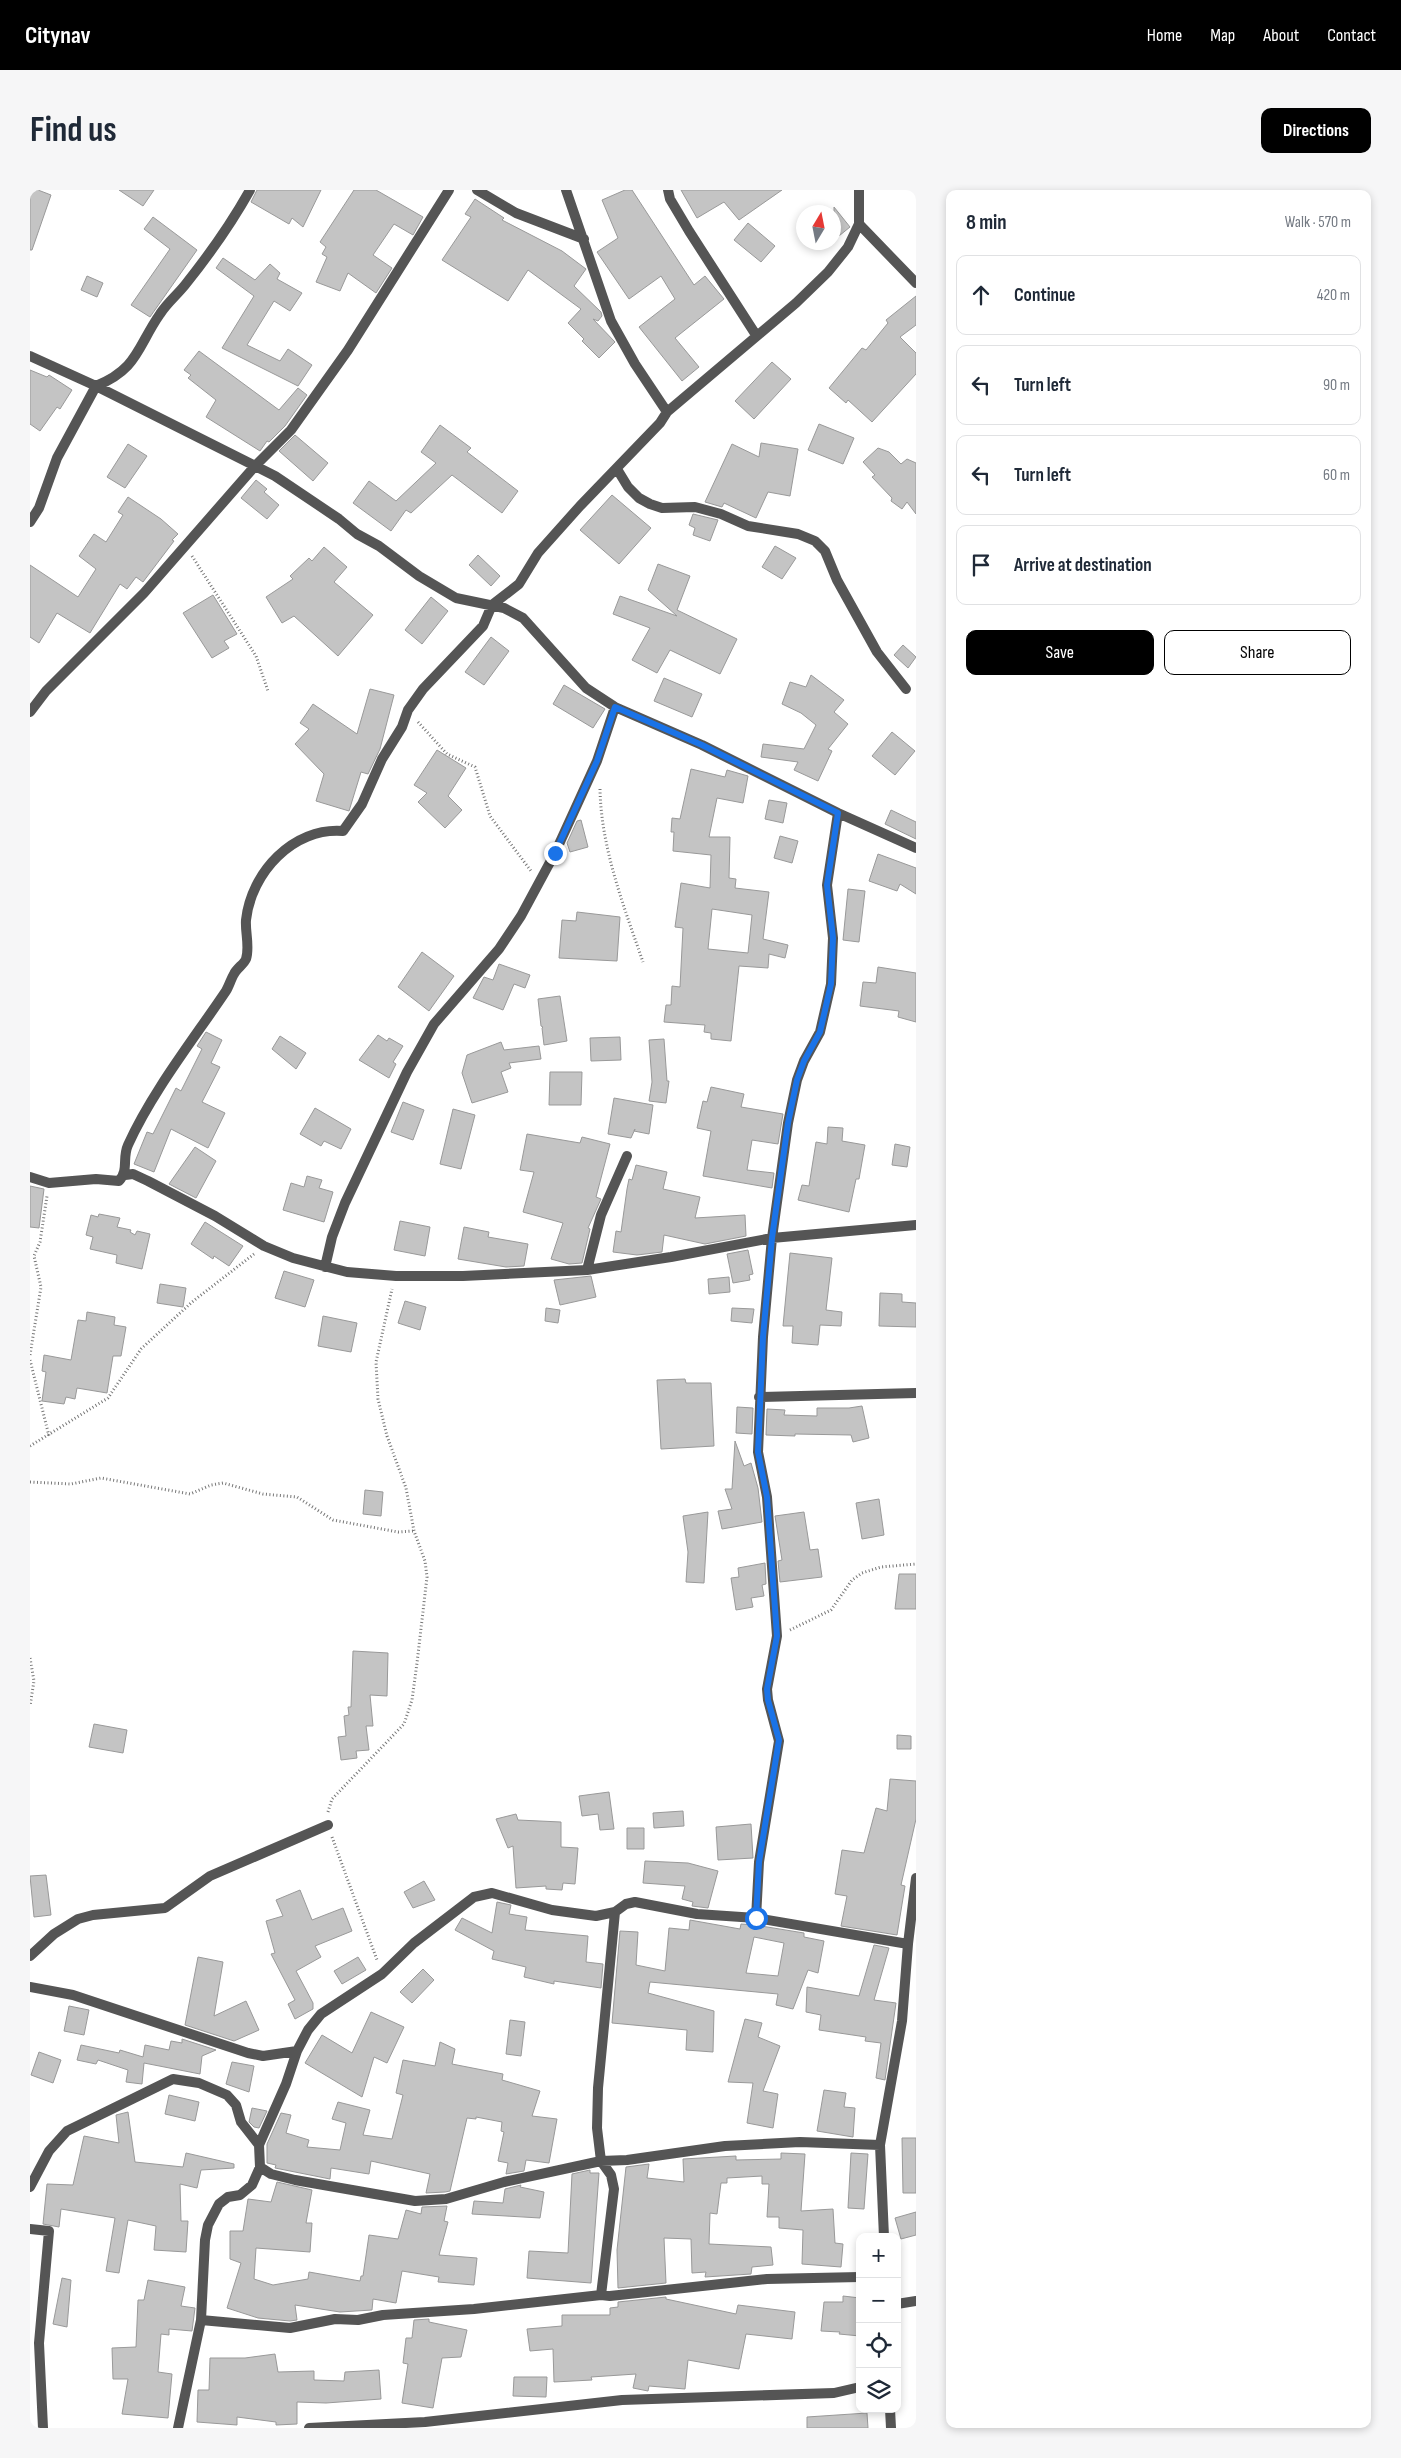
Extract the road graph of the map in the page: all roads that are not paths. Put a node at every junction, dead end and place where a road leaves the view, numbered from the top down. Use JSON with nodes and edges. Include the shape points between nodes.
{"nodes":[{"id":1,"x":250,"y":190,"type":"edge"},
{"id":2,"x":449,"y":190,"type":"edge"},
{"id":3,"x":477,"y":190,"type":"edge"},
{"id":4,"x":566,"y":190,"type":"edge"},
{"id":5,"x":668,"y":190,"type":"edge"},
{"id":6,"x":859,"y":190,"type":"edge"},
{"id":7,"x":858,"y":224,"type":"junction"},
{"id":8,"x":584,"y":239,"type":"junction"},
{"id":9,"x":916,"y":283,"type":"edge"},
{"id":10,"x":756,"y":335,"type":"junction"},
{"id":11,"x":30,"y":356,"type":"edge"},
{"id":12,"x":96,"y":386,"type":"junction"},
{"id":13,"x":667,"y":412,"type":"junction"},
{"id":14,"x":255,"y":466,"type":"junction"},
{"id":15,"x":617,"y":470,"type":"junction"},
{"id":16,"x":30,"y":522,"type":"edge"},
{"id":17,"x":492,"y":605,"type":"junction"},
{"id":18,"x":906,"y":689,"type":"dead end"},
{"id":19,"x":615,"y":707,"type":"junction"},
{"id":20,"x":30,"y":712,"type":"edge"},
{"id":21,"x":838,"y":813,"type":"junction"},
{"id":22,"x":916,"y":848,"type":"edge"},
{"id":23,"x":626,"y":1156,"type":"dead end"},
{"id":24,"x":125,"y":1175,"type":"junction"},
{"id":25,"x":30,"y":1177,"type":"edge"},
{"id":26,"x":916,"y":1225,"type":"edge"},
{"id":27,"x":772,"y":1238,"type":"junction"},
{"id":28,"x":325,"y":1267,"type":"junction"},
{"id":29,"x":587,"y":1270,"type":"junction"},
{"id":30,"x":916,"y":1393,"type":"edge"},
{"id":31,"x":759,"y":1397,"type":"junction"},
{"id":32,"x":328,"y":1825,"type":"road end"},
{"id":33,"x":916,"y":1878,"type":"edge"},
{"id":34,"x":615,"y":1912,"type":"junction"},
{"id":35,"x":756,"y":1918,"type":"junction"},
{"id":36,"x":908,"y":1944,"type":"junction"},
{"id":37,"x":30,"y":1956,"type":"edge"},
{"id":38,"x":30,"y":1987,"type":"edge"},
{"id":39,"x":297,"y":2051,"type":"junction"},
{"id":40,"x":259,"y":2145,"type":"junction"},
{"id":41,"x":880,"y":2145,"type":"junction"},
{"id":42,"x":601,"y":2161,"type":"junction"},
{"id":43,"x":260,"y":2167,"type":"junction"},
{"id":44,"x":30,"y":2187,"type":"edge"},
{"id":45,"x":30,"y":2229,"type":"edge"},
{"id":46,"x":884,"y":2233,"type":"edge"},
{"id":47,"x":856,"y":2277,"type":"edge"},
{"id":48,"x":601,"y":2295,"type":"junction"},
{"id":49,"x":916,"y":2301,"type":"edge"},
{"id":50,"x":901,"y":2303,"type":"edge"},
{"id":51,"x":201,"y":2320,"type":"junction"},
{"id":52,"x":856,"y":2388,"type":"edge"},
{"id":53,"x":890,"y":2413,"type":"edge"},
{"id":54,"x":43,"y":2428,"type":"edge"},
{"id":55,"x":178,"y":2428,"type":"edge"},
{"id":56,"x":309,"y":2428,"type":"edge"},
{"id":57,"x":891,"y":2428,"type":"edge"}],
"edges":[{"from":1,"to":12,"type":"street","via":[[202,264],[160,313],[135,358],[120,373]]},
{"from":2,"to":14,"type":"street","via":[[348,350],[291,430]]},
{"from":3,"to":8,"type":"street","via":[[516,213]]},
{"from":4,"to":8,"type":"street"},
{"from":5,"to":10,"type":"street","via":[[689,231]]},
{"from":6,"to":7,"type":"street"},
{"from":7,"to":9,"type":"street"},
{"from":7,"to":10,"type":"street","via":[[848,247],[828,272]]},
{"from":8,"to":13,"type":"street","via":[[611,321]]},
{"from":10,"to":13,"type":"street"},
{"from":11,"to":12,"type":"street"},
{"from":12,"to":14,"type":"street"},
{"from":12,"to":16,"type":"street","via":[[57,458]]},
{"from":13,"to":15,"type":"street"},
{"from":14,"to":17,"type":"street","via":[[339,518],[357,534],[456,598]]},
{"from":14,"to":20,"type":"street","via":[[144,593],[46,691]]},
{"from":15,"to":17,"type":"street","via":[[538,553],[519,584]]},
{"from":15,"to":18,"type":"street","via":[[639,498],[662,508],[694,507],[748,526],[798,534],[816,541],[825,551],[837,580],[877,652]]},
{"from":17,"to":19,"type":"street","via":[[523,618],[586,688]]},
{"from":17,"to":24,"type":"street","via":[[482,626],[423,689],[408,710],[362,804],[343,831],[332,830],[298,842],[282,852],[263,873],[250,900],[246,922],[246,959],[149,1108],[127,1148]]},
{"from":19,"to":21,"type":"street","via":[[711,749]]},
{"from":19,"to":28,"type":"street","via":[[597,761],[555,853],[521,916],[499,949],[434,1024],[407,1072],[345,1203]]},
{"from":21,"to":22,"type":"street"},
{"from":21,"to":27,"type":"street","via":[[827,885],[833,938],[831,984],[820,1032],[797,1080]]},
{"from":23,"to":29,"type":"street","via":[[601,1215]]},
{"from":24,"to":25,"type":"street","via":[[119,1181],[96,1178],[48,1183]]},
{"from":24,"to":28,"type":"street","via":[[133,1174],[148,1181],[264,1246]]},
{"from":26,"to":27,"type":"street"},
{"from":27,"to":29,"type":"street"},
{"from":27,"to":31,"type":"street"},
{"from":28,"to":29,"type":"street","via":[[396,1276]]},
{"from":30,"to":31,"type":"street"},
{"from":31,"to":35,"type":"street","via":[[758,1452],[767,1497],[777,1636],[767,1689],[779,1740],[759,1862]]},
{"from":32,"to":37,"type":"street","via":[[210,1876],[164,1908],[78,1919],[54,1934]]},
{"from":33,"to":36,"type":"street"},
{"from":34,"to":35,"type":"street","via":[[635,1902],[697,1914]]},
{"from":34,"to":39,"type":"street","via":[[596,1916],[552,1910],[492,1893],[474,1897],[414,1943],[382,1974],[321,2014]]},
{"from":34,"to":42,"type":"street","via":[[598,2088],[597,2143]]},
{"from":35,"to":36,"type":"street"},
{"from":36,"to":41,"type":"street","via":[[902,2021]]},
{"from":38,"to":39,"type":"street","via":[[73,1995],[248,2053],[263,2056]]},
{"from":39,"to":40,"type":"street"},
{"from":40,"to":43,"type":"street"},
{"from":40,"to":44,"type":"street","via":[[241,2122],[236,2105],[227,2095],[199,2083],[173,2079],[67,2131],[49,2150]]},
{"from":41,"to":42,"type":"street","via":[[800,2142],[725,2146]]},
{"from":41,"to":46,"type":"street"},
{"from":42,"to":43,"type":"street","via":[[504,2182],[446,2199],[415,2201],[295,2180],[271,2174]]},
{"from":42,"to":48,"type":"street","via":[[611,2175],[614,2195]]},
{"from":43,"to":51,"type":"street","via":[[252,2185],[219,2204],[208,2225]]},
{"from":45,"to":54,"type":"street","via":[[49,2231],[39,2343]]},
{"from":47,"to":48,"type":"street","via":[[774,2278]]},
{"from":48,"to":51,"type":"street","via":[[358,2320],[335,2319],[290,2328]]},
{"from":49,"to":50,"type":"street"},
{"from":51,"to":55,"type":"street"},
{"from":52,"to":56,"type":"street","via":[[834,2393],[622,2400],[425,2422]]},
{"from":53,"to":57,"type":"street"}]}
